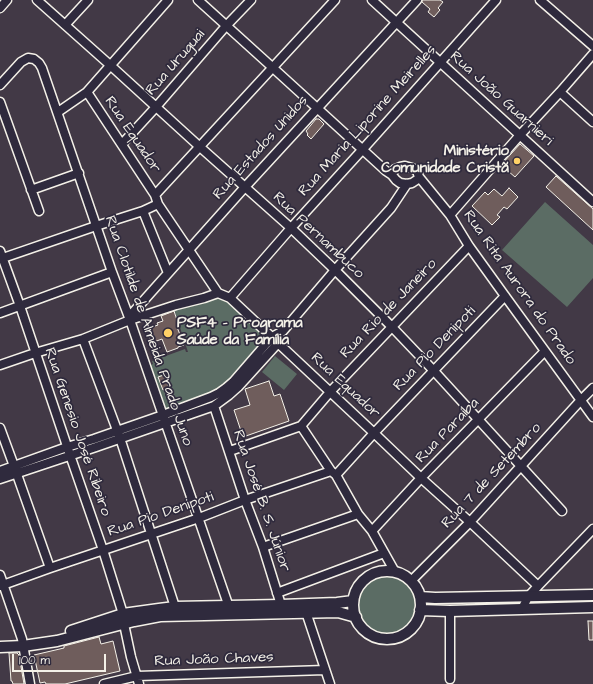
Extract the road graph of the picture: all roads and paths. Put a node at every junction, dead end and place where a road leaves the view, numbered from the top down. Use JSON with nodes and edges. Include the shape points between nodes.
{"nodes":[{"id":1,"x":7,"y":0,"type":"edge"},
{"id":2,"x":37,"y":0,"type":"edge"},
{"id":3,"x":88,"y":0,"type":"edge"},
{"id":4,"x":168,"y":0,"type":"edge"},
{"id":5,"x":198,"y":0,"type":"edge"},
{"id":6,"x":251,"y":0,"type":"edge"},
{"id":7,"x":335,"y":0,"type":"edge"},
{"id":8,"x":372,"y":0,"type":"edge"},
{"id":9,"x":417,"y":0,"type":"edge"},
{"id":10,"x":496,"y":0,"type":"edge"},
{"id":11,"x":540,"y":0,"type":"edge"},
{"id":12,"x":0,"y":8,"type":"edge"},
{"id":13,"x":396,"y":22,"type":"junction"},
{"id":14,"x":65,"y":25,"type":"junction"},
{"id":15,"x":226,"y":26,"type":"junction"},
{"id":16,"x":593,"y":46,"type":"edge"},
{"id":17,"x":593,"y":54,"type":"edge"},
{"id":18,"x":440,"y":62,"type":"junction"},
{"id":19,"x":110,"y":65,"type":"junction"},
{"id":20,"x":272,"y":67,"type":"junction"},
{"id":21,"x":0,"y":84,"type":"edge"},
{"id":22,"x":87,"y":92,"type":"junction"},
{"id":23,"x":560,"y":92,"type":"junction"},
{"id":24,"x":0,"y":102,"type":"edge"},
{"id":25,"x":156,"y":107,"type":"junction"},
{"id":26,"x":317,"y":108,"type":"junction"},
{"id":27,"x":58,"y":112,"type":"junction"},
{"id":28,"x":593,"y":122,"type":"edge"},
{"id":29,"x":520,"y":135,"type":"junction"},
{"id":30,"x":122,"y":144,"type":"junction"},
{"id":31,"x":200,"y":147,"type":"junction"},
{"id":32,"x":363,"y":149,"type":"junction"},
{"id":33,"x":78,"y":173,"type":"junction"},
{"id":34,"x":392,"y":175,"type":"junction"},
{"id":35,"x":419,"y":177,"type":"junction"},
{"id":36,"x":407,"y":184,"type":"junction"},
{"id":37,"x":245,"y":186,"type":"junction"},
{"id":38,"x":31,"y":190,"type":"junction"},
{"id":39,"x":155,"y":195,"type":"junction"},
{"id":40,"x":593,"y":202,"type":"edge"},
{"id":41,"x":158,"y":204,"type":"junction"},
{"id":42,"x":38,"y":211,"type":"dead end"},
{"id":43,"x":143,"y":211,"type":"junction"},
{"id":44,"x":450,"y":214,"type":"junction"},
{"id":45,"x":96,"y":226,"type":"junction"},
{"id":46,"x":291,"y":228,"type":"junction"},
{"id":47,"x":469,"y":246,"type":"junction"},
{"id":48,"x":188,"y":249,"type":"junction"},
{"id":49,"x":1,"y":256,"type":"edge"},
{"id":50,"x":335,"y":270,"type":"junction"},
{"id":51,"x":112,"y":272,"type":"junction"},
{"id":52,"x":168,"y":273,"type":"junction"},
{"id":53,"x":218,"y":293,"type":"junction"},
{"id":54,"x":505,"y":296,"type":"junction"},
{"id":55,"x":230,"y":298,"type":"junction"},
{"id":56,"x":20,"y":306,"type":"junction"},
{"id":57,"x":0,"y":313,"type":"edge"},
{"id":58,"x":129,"y":319,"type":"junction"},
{"id":59,"x":392,"y":327,"type":"junction"},
{"id":60,"x":83,"y":339,"type":"junction"},
{"id":61,"x":275,"y":340,"type":"junction"},
{"id":62,"x":545,"y":351,"type":"junction"},
{"id":63,"x":35,"y":353,"type":"junction"},
{"id":64,"x":0,"y":366,"type":"edge"},
{"id":65,"x":434,"y":371,"type":"junction"},
{"id":66,"x":593,"y":388,"type":"edge"},
{"id":67,"x":330,"y":392,"type":"junction"},
{"id":68,"x":581,"y":400,"type":"junction"},
{"id":69,"x":214,"y":406,"type":"junction"},
{"id":70,"x":593,"y":417,"type":"edge"},
{"id":71,"x":164,"y":419,"type":"junction"},
{"id":72,"x":478,"y":419,"type":"junction"},
{"id":73,"x":302,"y":426,"type":"junction"},
{"id":74,"x":0,"y":428,"type":"edge"},
{"id":75,"x":374,"y":433,"type":"junction"},
{"id":76,"x":118,"y":434,"type":"junction"},
{"id":77,"x":95,"y":443,"type":"junction"},
{"id":78,"x":67,"y":447,"type":"junction"},
{"id":79,"x":230,"y":451,"type":"junction"},
{"id":80,"x":70,"y":455,"type":"junction"},
{"id":81,"x":521,"y":466,"type":"junction"},
{"id":82,"x":15,"y":469,"type":"junction"},
{"id":83,"x":0,"y":471,"type":"edge"},
{"id":84,"x":333,"y":473,"type":"junction"},
{"id":85,"x":421,"y":478,"type":"junction"},
{"id":86,"x":0,"y":479,"type":"edge"},
{"id":87,"x":245,"y":500,"type":"junction"},
{"id":88,"x":562,"y":511,"type":"dead end"},
{"id":89,"x":358,"y":514,"type":"junction"},
{"id":90,"x":199,"y":518,"type":"junction"},
{"id":91,"x":470,"y":522,"type":"junction"},
{"id":92,"x":593,"y":530,"type":"edge"},
{"id":93,"x":372,"y":531,"type":"junction"},
{"id":94,"x":151,"y":533,"type":"junction"},
{"id":95,"x":263,"y":547,"type":"junction"},
{"id":96,"x":103,"y":550,"type":"junction"},
{"id":97,"x":384,"y":553,"type":"junction"},
{"id":98,"x":50,"y":568,"type":"junction"},
{"id":99,"x":395,"y":572,"type":"junction"},
{"id":100,"x":0,"y":575,"type":"edge"},
{"id":101,"x":411,"y":581,"type":"junction"},
{"id":102,"x":2,"y":585,"type":"edge"},
{"id":103,"x":538,"y":586,"type":"junction"},
{"id":104,"x":277,"y":593,"type":"junction"},
{"id":105,"x":593,"y":596,"type":"edge"},
{"id":106,"x":420,"y":597,"type":"junction"},
{"id":107,"x":528,"y":597,"type":"junction"},
{"id":108,"x":353,"y":601,"type":"junction"},
{"id":109,"x":281,"y":605,"type":"junction"},
{"id":110,"x":175,"y":607,"type":"junction"},
{"id":111,"x":593,"y":607,"type":"edge"},
{"id":112,"x":522,"y":608,"type":"junction"},
{"id":113,"x":230,"y":610,"type":"junction"},
{"id":114,"x":420,"y":610,"type":"junction"},
{"id":115,"x":450,"y":610,"type":"junction"},
{"id":116,"x":306,"y":612,"type":"junction"},
{"id":117,"x":356,"y":617,"type":"junction"},
{"id":118,"x":124,"y":619,"type":"junction"},
{"id":119,"x":0,"y":640,"type":"edge"},
{"id":120,"x":22,"y":642,"type":"junction"},
{"id":121,"x":0,"y":647,"type":"edge"},
{"id":122,"x":325,"y":670,"type":"junction"},
{"id":123,"x":450,"y":679,"type":"dead end"},
{"id":124,"x":138,"y":680,"type":"edge"},
{"id":125,"x":30,"y":684,"type":"edge"},
{"id":126,"x":104,"y":684,"type":"edge"},
{"id":127,"x":330,"y":684,"type":"edge"}],
"edges":[{"from":1,"to":12,"type":"street"},
{"from":2,"to":14,"type":"street","name":"Rua Pernambuco"},
{"from":3,"to":14,"type":"street"},
{"from":4,"to":19,"type":"street"},
{"from":5,"to":15,"type":"street"},
{"from":6,"to":15,"type":"street","name":"Rua Uruguai"},
{"from":7,"to":20,"type":"street"},
{"from":8,"to":13,"type":"street","name":"Rua João Guarnieri"},
{"from":9,"to":13,"type":"street","name":"Rua Estados Unidos"},
{"from":10,"to":18,"type":"street","name":"Rua Maria Liporine Meirelles"},
{"from":11,"to":16,"type":"street"},
{"from":13,"to":18,"type":"street","name":"Rua João Guarnieri"},
{"from":13,"to":26,"type":"street","name":"Rua Estados Unidos"},
{"from":14,"to":19,"type":"street","name":"Rua Pernambuco"},
{"from":15,"to":20,"type":"street"},
{"from":15,"to":25,"type":"street","name":"Rua Uruguai"},
{"from":17,"to":23,"type":"street"},
{"from":18,"to":29,"type":"street","name":"Rua João Guarnieri"},
{"from":18,"to":32,"type":"street","name":"Rua Maria Liporine Meirelles"},
{"from":19,"to":22,"type":"street"},
{"from":19,"to":25,"type":"street","name":"Rua Pernambuco"},
{"from":20,"to":26,"type":"street"},
{"from":20,"to":31,"type":"street"},
{"from":21,"to":27,"type":"street","name":"Rua Clotilde de Almeida Prado Juno","via":[[21,62],[28,58],[34,59],[42,68]]},
{"from":22,"to":27,"type":"street"},
{"from":22,"to":30,"type":"street","name":"Rua Equador"},
{"from":23,"to":28,"type":"street"},
{"from":23,"to":29,"type":"street"},
{"from":24,"to":38,"type":"street"},
{"from":25,"to":30,"type":"street","name":"Rua Uruguai"},
{"from":25,"to":31,"type":"street","name":"Rua Pernambuco"},
{"from":26,"to":32,"type":"street"},
{"from":26,"to":37,"type":"street","name":"Rua Estados Unidos"},
{"from":27,"to":33,"type":"street","name":"Rua Clotilde de Almeida Prado Juno"},
{"from":29,"to":40,"type":"street","name":"Rua João Guarnieri"},
{"from":29,"to":44,"type":"street"},
{"from":30,"to":39,"type":"street","name":"Rua Equador"},
{"from":31,"to":37,"type":"street","name":"Rua Pernambuco"},
{"from":31,"to":39,"type":"street"},
{"from":32,"to":34,"type":"street"},
{"from":32,"to":46,"type":"street","name":"Rua Maria Liporine Meirelles"},
{"from":33,"to":38,"type":"street"},
{"from":33,"to":45,"type":"street","name":"Rua Clotilde de Almeida Prado Juno"},
{"from":34,"to":35,"type":"street","via":[[395,169],[405,166],[416,171]]},
{"from":34,"to":36,"type":"street","via":[[400,183]]},
{"from":35,"to":36,"type":"street","via":[[416,182]]},
{"from":35,"to":44,"type":"street","name":"Rua Rita Aurora do Prado"},
{"from":36,"to":50,"type":"street","via":[[391,208]]},
{"from":37,"to":46,"type":"street","name":"Rua Pernambuco"},
{"from":37,"to":48,"type":"street","name":"Rua Estados Unidos"},
{"from":38,"to":42,"type":"street"},
{"from":39,"to":41,"type":"street","name":"Rua Equador"},
{"from":41,"to":43,"type":"street"},
{"from":41,"to":48,"type":"street","name":"Rua Equador"},
{"from":43,"to":45,"type":"street"},
{"from":43,"to":52,"type":"street"},
{"from":44,"to":47,"type":"street","name":"Rua Rita Aurora do Prado"},
{"from":45,"to":49,"type":"street"},
{"from":45,"to":51,"type":"street","name":"Rua Clotilde de Almeida Prado Juno"},
{"from":46,"to":50,"type":"street","name":"Rua Pernambuco"},
{"from":46,"to":55,"type":"street","name":"Rua Maria Liporine Meirelles"},
{"from":47,"to":54,"type":"street","name":"Rua Rita Aurora do Prado"},
{"from":47,"to":59,"type":"street","name":"Rua Rio de Janeiro"},
{"from":48,"to":52,"type":"street","name":"Rua Estados Unidos"},
{"from":48,"to":53,"type":"street","name":"Rua Equador"},
{"from":49,"to":56,"type":"street","name":"Rua Genesio José Ribeiro"},
{"from":50,"to":59,"type":"street","name":"Rua Pernambuco"},
{"from":50,"to":61,"type":"street"},
{"from":51,"to":56,"type":"street"},
{"from":51,"to":58,"type":"street","name":"Rua Clotilde de Almeida Prado Juno"},
{"from":52,"to":58,"type":"street","name":"Rua Estados Unidos"},
{"from":53,"to":55,"type":"street","name":"Rua Equador"},
{"from":53,"to":58,"type":"street"},
{"from":54,"to":62,"type":"street","name":"Rua Rita Aurora do Prado"},
{"from":54,"to":65,"type":"street","name":"Rua Pio Denipoti"},
{"from":55,"to":61,"type":"street","name":"Rua Equador"},
{"from":56,"to":57,"type":"street"},
{"from":56,"to":63,"type":"street","name":"Rua Genesio José Ribeiro"},
{"from":58,"to":60,"type":"street"},
{"from":58,"to":71,"type":"street","name":"Rua Clotilde de Almeida Prado Juno"},
{"from":59,"to":65,"type":"street","name":"Rua Pernambuco"},
{"from":59,"to":67,"type":"street","name":"Rua Rio de Janeiro"},
{"from":60,"to":63,"type":"street"},
{"from":60,"to":76,"type":"street"},
{"from":61,"to":67,"type":"street","name":"Rua Equador"},
{"from":61,"to":69,"type":"street","via":[[238,387]]},
{"from":61,"to":71,"type":"street","via":[[234,382],[218,394]]},
{"from":62,"to":68,"type":"street","name":"Rua Rita Aurora do Prado"},
{"from":62,"to":72,"type":"street","name":"Rua Paraíba"},
{"from":63,"to":64,"type":"street"},
{"from":63,"to":78,"type":"street","name":"Rua Genesio José Ribeiro"},
{"from":65,"to":72,"type":"street","name":"Rua Pernambuco"},
{"from":65,"to":75,"type":"street","name":"Rua Pio Denipoti"},
{"from":66,"to":68,"type":"street","name":"Rua 7 de Setembro"},
{"from":67,"to":73,"type":"street","name":"Rua Rio de Janeiro"},
{"from":67,"to":75,"type":"street","name":"Rua Equador"},
{"from":68,"to":70,"type":"street","name":"Rua Rita Aurora do Prado"},
{"from":68,"to":81,"type":"street","name":"Rua 7 de Setembro"},
{"from":69,"to":71,"type":"street"},
{"from":69,"to":79,"type":"street","name":"Rua José B. S. Júnior"},
{"from":71,"to":76,"type":"street"},
{"from":71,"to":90,"type":"street","name":"Rua Clotilde de Almeida Prado Juno"},
{"from":72,"to":81,"type":"street","name":"Rua Pernambuco"},
{"from":72,"to":85,"type":"street","name":"Rua Paraíba"},
{"from":73,"to":79,"type":"street"},
{"from":73,"to":84,"type":"street"},
{"from":74,"to":82,"type":"street"},
{"from":75,"to":84,"type":"street","name":"Rua Pio Denipoti"},
{"from":75,"to":85,"type":"street","name":"Rua Equador"},
{"from":76,"to":77,"type":"street"},
{"from":76,"to":94,"type":"street"},
{"from":77,"to":78,"type":"street"},
{"from":77,"to":80,"type":"street"},
{"from":78,"to":80,"type":"street","name":"Rua Genesio José Ribeiro"},
{"from":78,"to":82,"type":"street"},
{"from":79,"to":87,"type":"street","name":"Rua José B. S. Júnior"},
{"from":80,"to":82,"type":"street"},
{"from":80,"to":96,"type":"street","name":"Rua Genesio José Ribeiro"},
{"from":81,"to":88,"type":"street","name":"Rua Pernambuco"},
{"from":81,"to":91,"type":"street","name":"Rua 7 de Setembro"},
{"from":82,"to":83,"type":"street"},
{"from":82,"to":86,"type":"street"},
{"from":82,"to":98,"type":"street"},
{"from":84,"to":87,"type":"street","name":"Rua Pio Denipoti"},
{"from":84,"to":89,"type":"street"},
{"from":85,"to":91,"type":"street","name":"Rua Equador"},
{"from":85,"to":93,"type":"street","name":"Rua Paraíba"},
{"from":87,"to":90,"type":"street","name":"Rua Pio Denipoti"},
{"from":87,"to":95,"type":"street","name":"Rua José B. S. Júnior"},
{"from":89,"to":93,"type":"street"},
{"from":89,"to":95,"type":"street"},
{"from":90,"to":94,"type":"street","name":"Rua Pio Denipoti"},
{"from":90,"to":113,"type":"street","name":"Rua Clotilde de Almeida Prado Juno"},
{"from":91,"to":101,"type":"street","name":"Rua 7 de Setembro"},
{"from":91,"to":103,"type":"street","name":"Rua Equador"},
{"from":92,"to":103,"type":"street"},
{"from":93,"to":97,"type":"street"},
{"from":94,"to":96,"type":"street","name":"Rua Pio Denipoti"},
{"from":94,"to":110,"type":"street"},
{"from":95,"to":104,"type":"street","name":"Rua José B. S. Júnior"},
{"from":96,"to":98,"type":"street","name":"Rua Pio Denipoti"},
{"from":96,"to":118,"type":"street","name":"Rua Genesio José Ribeiro"},
{"from":97,"to":99,"type":"street"},
{"from":97,"to":104,"type":"street"},
{"from":98,"to":102,"type":"street","name":"Rua Pio Denipoti"},
{"from":99,"to":101,"type":"main road"},
{"from":99,"to":108,"type":"main road","via":[[385,571],[368,577],[361,583]]},
{"from":100,"to":102,"type":"street"},
{"from":101,"to":106,"type":"main road"},
{"from":102,"to":120,"type":"street"},
{"from":103,"to":107,"type":"street"},
{"from":104,"to":109,"type":"street","name":"Rua José B. S. Júnior"},
{"from":105,"to":107,"type":"main road"},
{"from":106,"to":107,"type":"main road"},
{"from":106,"to":114,"type":"main road"},
{"from":107,"to":112,"type":"street"},
{"from":108,"to":109,"type":"main road"},
{"from":108,"to":117,"type":"main road"},
{"from":109,"to":113,"type":"main road"},
{"from":110,"to":113,"type":"main road"},
{"from":110,"to":118,"type":"main road","via":[[159,608]]},
{"from":111,"to":112,"type":"main road"},
{"from":112,"to":115,"type":"main road"},
{"from":113,"to":116,"type":"main road"},
{"from":113,"to":118,"type":"main road"},
{"from":114,"to":115,"type":"main road"},
{"from":114,"to":117,"type":"main road","via":[[416,623],[410,630],[402,635],[384,639],[367,632],[360,626]]},
{"from":115,"to":123,"type":"street"},
{"from":116,"to":117,"type":"main road","via":[[338,612]]},
{"from":116,"to":122,"type":"street"},
{"from":118,"to":120,"type":"main road"},
{"from":118,"to":124,"type":"street","name":"Rua Genesio José Ribeiro"},
{"from":119,"to":120,"type":"main road"},
{"from":120,"to":121,"type":"main road"},
{"from":120,"to":125,"type":"street"},
{"from":122,"to":124,"type":"street","name":"Rua João Chaves"},
{"from":122,"to":127,"type":"street"},
{"from":124,"to":126,"type":"street","name":"Rua João Chaves"}]}
